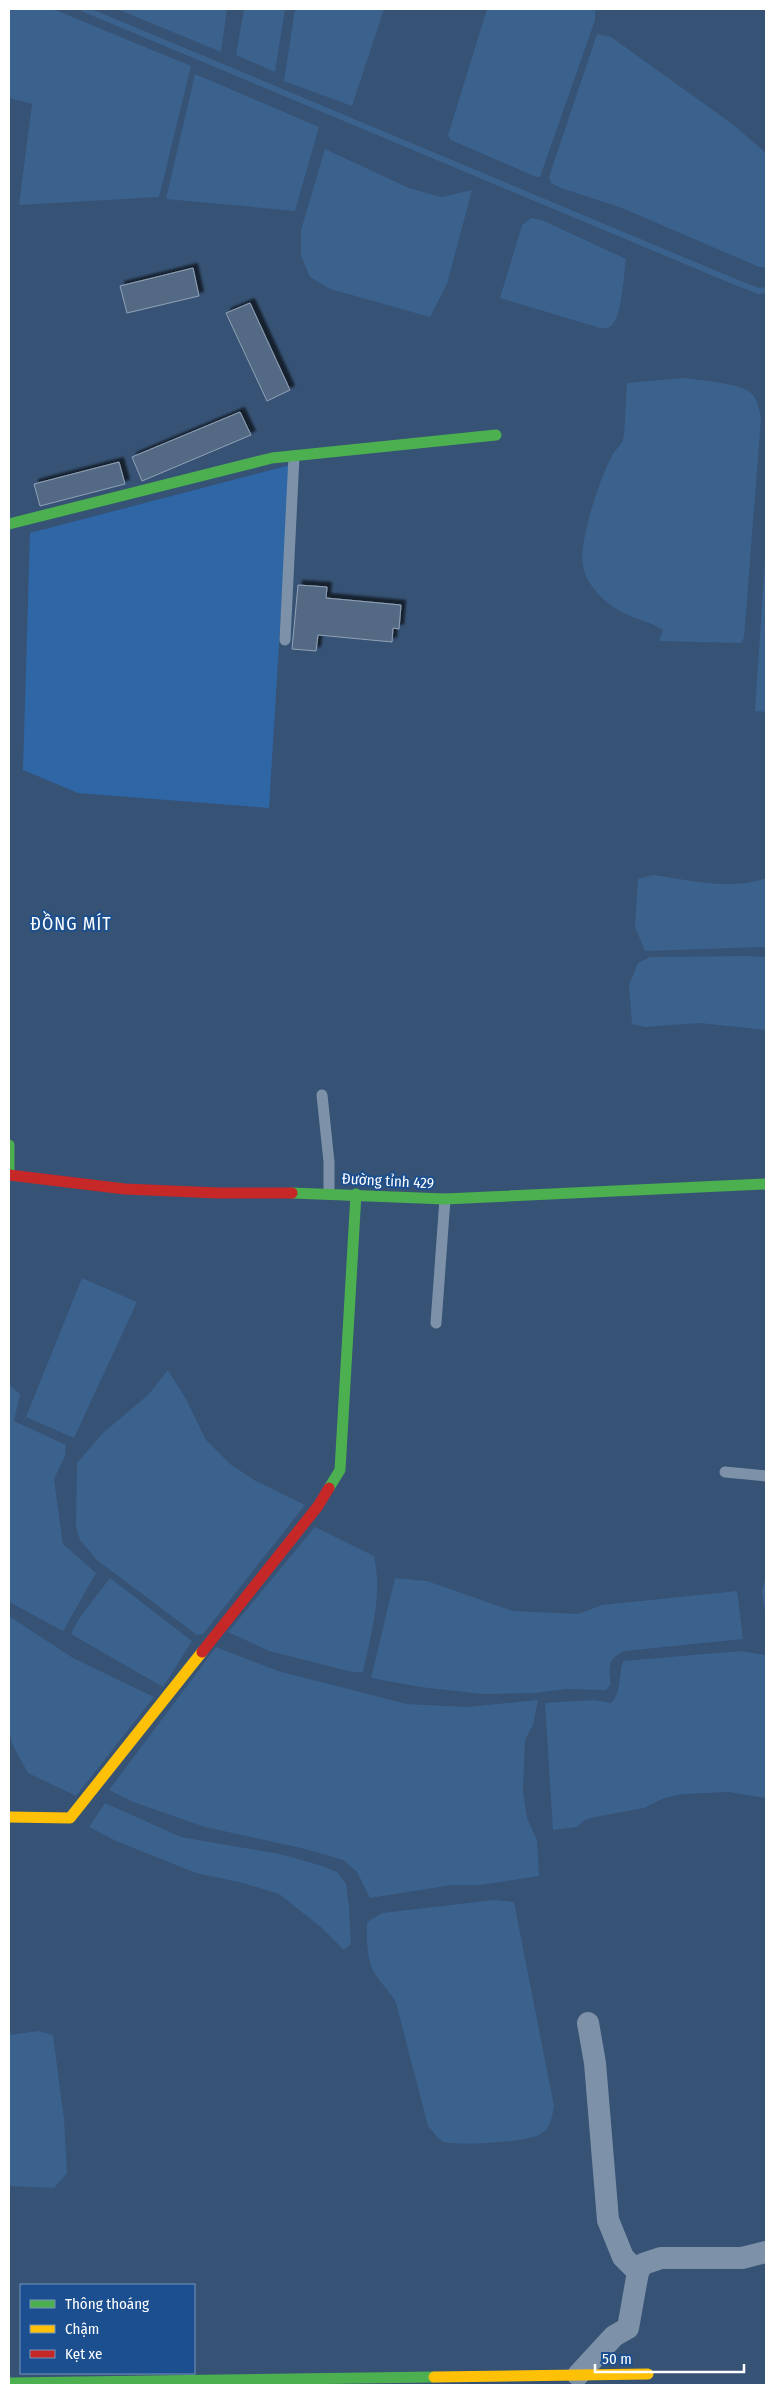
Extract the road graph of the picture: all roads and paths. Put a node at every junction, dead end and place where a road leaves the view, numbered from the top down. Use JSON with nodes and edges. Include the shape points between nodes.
{"nodes":[{"id":1,"x":496,"y":435,"type":"dead end"},
{"id":2,"x":294,"y":456,"type":"junction"},
{"id":3,"x":9,"y":524,"type":"edge"},
{"id":4,"x":284,"y":640,"type":"dead end"},
{"id":5,"x":322,"y":1095,"type":"dead end"},
{"id":6,"x":9,"y":1145,"type":"edge"},
{"id":7,"x":9,"y":1175,"type":"edge"},
{"id":8,"x":766,"y":1184,"type":"edge"},
{"id":9,"x":329,"y":1193,"type":"junction"},
{"id":10,"x":356,"y":1194,"type":"junction"},
{"id":11,"x":445,"y":1200,"type":"junction"},
{"id":12,"x":436,"y":1323,"type":"dead end"},
{"id":13,"x":725,"y":1472,"type":"dead end"},
{"id":14,"x":766,"y":1476,"type":"edge"},
{"id":15,"x":9,"y":1817,"type":"edge"},
{"id":16,"x":588,"y":2023,"type":"dead end"},
{"id":17,"x":766,"y":2252,"type":"edge"},
{"id":18,"x":638,"y":2272,"type":"junction"},
{"id":19,"x":648,"y":2374,"type":"dead end"},
{"id":20,"x":578,"y":2375,"type":"junction"},
{"id":21,"x":9,"y":2383,"type":"edge"}],
"edges":[{"from":1,"to":2,"type":"street"},
{"from":2,"to":3,"type":"street","via":[[272,458]]},
{"from":2,"to":4,"type":"lane"},
{"from":5,"to":9,"type":"lane","via":[[330,1162]]},
{"from":6,"to":7,"type":"street"},
{"from":7,"to":9,"type":"street","name":"Đường tỉnh 429","via":[[125,1189]]},
{"from":8,"to":11,"type":"street","name":"Đường tỉnh 429"},
{"from":9,"to":10,"type":"street","name":"Đường tỉnh 429"},
{"from":10,"to":11,"type":"street","name":"Đường tỉnh 429"},
{"from":10,"to":15,"type":"street","via":[[340,1470],[318,1506],[70,1818]]},
{"from":11,"to":12,"type":"lane"},
{"from":13,"to":14,"type":"lane"},
{"from":16,"to":18,"type":"street","via":[[595,2063],[608,2220],[622,2258]]},
{"from":17,"to":18,"type":"street","via":[[742,2258],[661,2258],[643,2264]]},
{"from":18,"to":20,"type":"street","via":[[628,2328],[614,2336]]},
{"from":19,"to":20,"type":"street"},
{"from":20,"to":21,"type":"street"}]}
